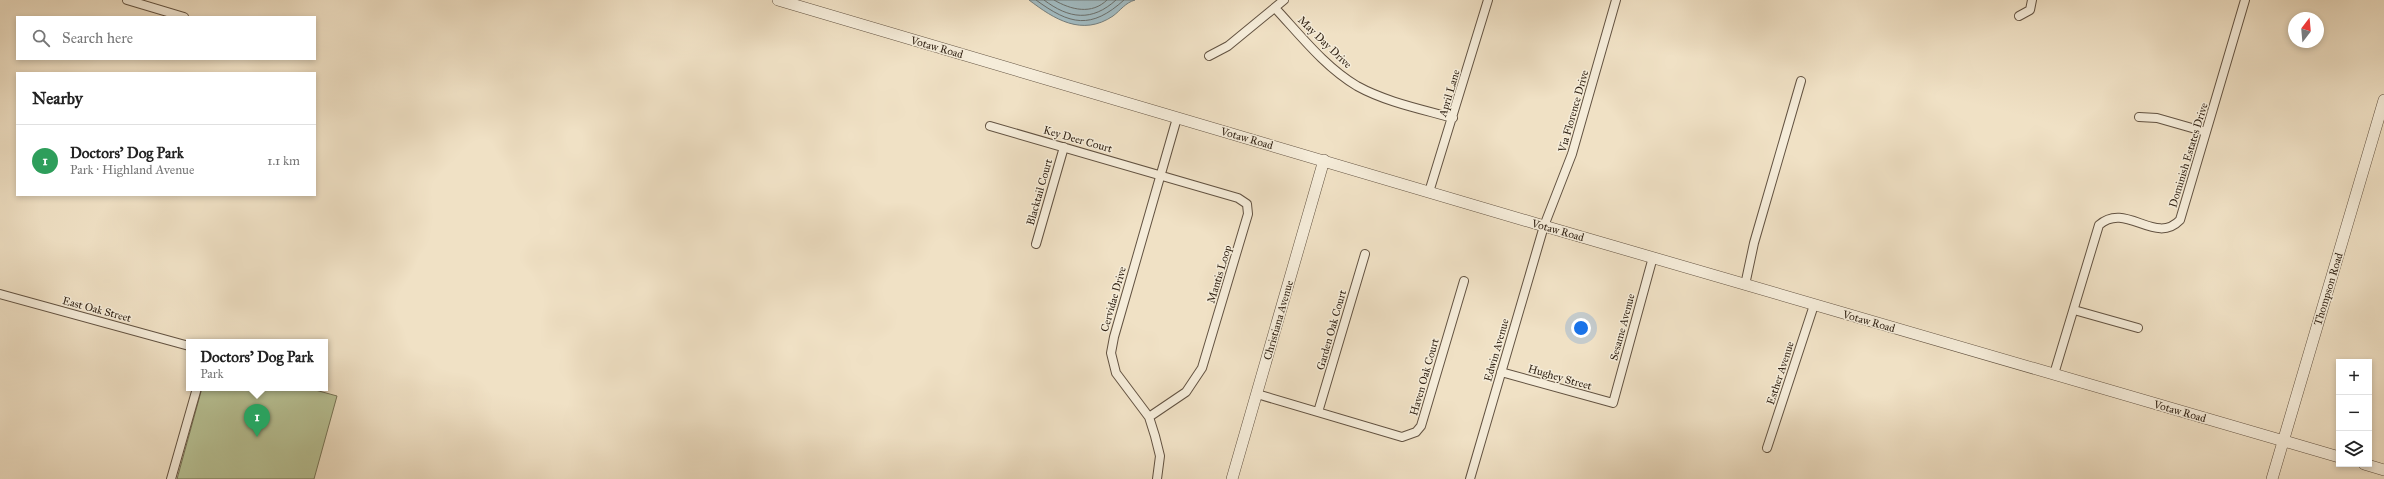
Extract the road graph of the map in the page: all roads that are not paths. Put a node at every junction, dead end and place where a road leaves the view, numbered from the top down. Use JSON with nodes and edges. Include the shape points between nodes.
{"nodes":[{"id":1,"x":127,"y":0,"type":"edge"},
{"id":2,"x":778,"y":0,"type":"edge"},
{"id":3,"x":1284,"y":0,"type":"edge"},
{"id":4,"x":1488,"y":0,"type":"edge"},
{"id":5,"x":1616,"y":0,"type":"edge"},
{"id":6,"x":2032,"y":0,"type":"edge"},
{"id":7,"x":2245,"y":0,"type":"edge"},
{"id":8,"x":1275,"y":8,"type":"junction"},
{"id":9,"x":181,"y":16,"type":"edge"},
{"id":10,"x":2019,"y":16,"type":"dead end"},
{"id":11,"x":1209,"y":56,"type":"dead end"},
{"id":12,"x":1801,"y":81,"type":"dead end"},
{"id":13,"x":2384,"y":100,"type":"edge"},
{"id":14,"x":2139,"y":116,"type":"dead end"},
{"id":15,"x":1177,"y":118,"type":"junction"},
{"id":16,"x":1453,"y":118,"type":"junction"},
{"id":17,"x":990,"y":126,"type":"dead end"},
{"id":18,"x":2206,"y":132,"type":"junction"},
{"id":19,"x":1064,"y":147,"type":"junction"},
{"id":20,"x":1324,"y":160,"type":"junction"},
{"id":21,"x":1160,"y":174,"type":"junction"},
{"id":22,"x":1429,"y":192,"type":"junction"},
{"id":23,"x":1544,"y":226,"type":"junction"},
{"id":24,"x":1036,"y":244,"type":"dead end"},
{"id":25,"x":1365,"y":254,"type":"dead end"},
{"id":26,"x":1653,"y":257,"type":"junction"},
{"id":27,"x":1464,"y":281,"type":"dead end"},
{"id":28,"x":1745,"y":284,"type":"junction"},
{"id":29,"x":0,"y":294,"type":"edge"},
{"id":30,"x":1814,"y":305,"type":"junction"},
{"id":31,"x":2074,"y":310,"type":"junction"},
{"id":32,"x":2138,"y":328,"type":"dead end"},
{"id":33,"x":186,"y":345,"type":"edge"},
{"id":34,"x":1501,"y":372,"type":"junction"},
{"id":35,"x":2054,"y":374,"type":"junction"},
{"id":36,"x":196,"y":391,"type":"edge"},
{"id":37,"x":1257,"y":394,"type":"junction"},
{"id":38,"x":1613,"y":403,"type":"joint"},
{"id":39,"x":1318,"y":412,"type":"junction"},
{"id":40,"x":1149,"y":417,"type":"junction"},
{"id":41,"x":2283,"y":440,"type":"junction"},
{"id":42,"x":1767,"y":448,"type":"dead end"},
{"id":43,"x":2336,"y":456,"type":"edge"},
{"id":44,"x":2372,"y":466,"type":"edge"},
{"id":45,"x":2384,"y":470,"type":"edge"},
{"id":46,"x":171,"y":479,"type":"edge"},
{"id":47,"x":1157,"y":479,"type":"edge"},
{"id":48,"x":1232,"y":479,"type":"edge"},
{"id":49,"x":1470,"y":479,"type":"edge"},
{"id":50,"x":2272,"y":479,"type":"edge"}],
"edges":[{"from":1,"to":9,"type":"street"},
{"from":2,"to":15,"type":"street","name":"Votaw Road"},
{"from":3,"to":8,"type":"street"},
{"from":4,"to":16,"type":"street","name":"April Lane"},
{"from":5,"to":23,"type":"street","name":"Via Florence Drive","via":[[1572,154]]},
{"from":6,"to":10,"type":"street","via":[[2030,10]]},
{"from":7,"to":18,"type":"street","name":"Dominish Estates Drive"},
{"from":8,"to":11,"type":"street","via":[[1228,46]]},
{"from":8,"to":16,"type":"street","name":"May Day Drive","via":[[1335,70],[1357,86],[1382,98]]},
{"from":12,"to":28,"type":"street","via":[[1754,242]]},
{"from":13,"to":41,"type":"street","name":"Thompson Road"},
{"from":14,"to":18,"type":"street","via":[[2157,118]]},
{"from":15,"to":20,"type":"street","name":"Votaw Road"},
{"from":15,"to":21,"type":"street","name":"Cervidae Drive"},
{"from":16,"to":22,"type":"street","name":"April Lane"},
{"from":17,"to":19,"type":"street","name":"Key Deer Court"},
{"from":18,"to":31,"type":"street","name":"Dominish Estates Drive","via":[[2180,220],[2173,227],[2162,230],[2118,216],[2107,218],[2099,225]]},
{"from":19,"to":21,"type":"street","name":"Key Deer Court"},
{"from":19,"to":24,"type":"street","name":"Blacktail Court"},
{"from":20,"to":22,"type":"street","name":"Votaw Road"},
{"from":20,"to":37,"type":"street","name":"Christiana Avenue"},
{"from":21,"to":40,"type":"street","name":"Cervidae Drive","via":[[1111,353],[1116,373]]},
{"from":21,"to":40,"type":"street","name":"Mantis Loop","via":[[1238,198],[1247,204],[1248,214],[1202,368],[1186,392]]},
{"from":22,"to":23,"type":"street","name":"Votaw Road"},
{"from":23,"to":26,"type":"street","name":"Votaw Road"},
{"from":23,"to":34,"type":"street","name":"Edwin Avenue"},
{"from":25,"to":39,"type":"street","name":"Garden Oak Court"},
{"from":26,"to":28,"type":"street","name":"Votaw Road"},
{"from":26,"to":38,"type":"street","name":"Sesame Avenue"},
{"from":27,"to":39,"type":"street","name":"Haven Oak Court","via":[[1421,426],[1416,432],[1402,436]]},
{"from":28,"to":30,"type":"street","name":"Votaw Road"},
{"from":29,"to":33,"type":"street","name":"East Oak Street"},
{"from":30,"to":35,"type":"street","name":"Votaw Road"},
{"from":30,"to":42,"type":"street","name":"Esther Avenue"},
{"from":31,"to":32,"type":"street"},
{"from":31,"to":35,"type":"street","name":"Dominish Estates Drive"},
{"from":34,"to":38,"type":"street","name":"Hughey Street"},
{"from":34,"to":49,"type":"street","name":"Edwin Avenue"},
{"from":35,"to":41,"type":"street","name":"Votaw Road"},
{"from":36,"to":46,"type":"street"},
{"from":37,"to":39,"type":"street","name":"Haven Oak Court"},
{"from":37,"to":48,"type":"street","name":"Christiana Avenue"},
{"from":40,"to":47,"type":"street","name":"Cervidae Drive","via":[[1160,456]]},
{"from":41,"to":43,"type":"street","name":"Votaw Road"},
{"from":41,"to":50,"type":"street","name":"Thompson Road"},
{"from":44,"to":45,"type":"street"}]}
